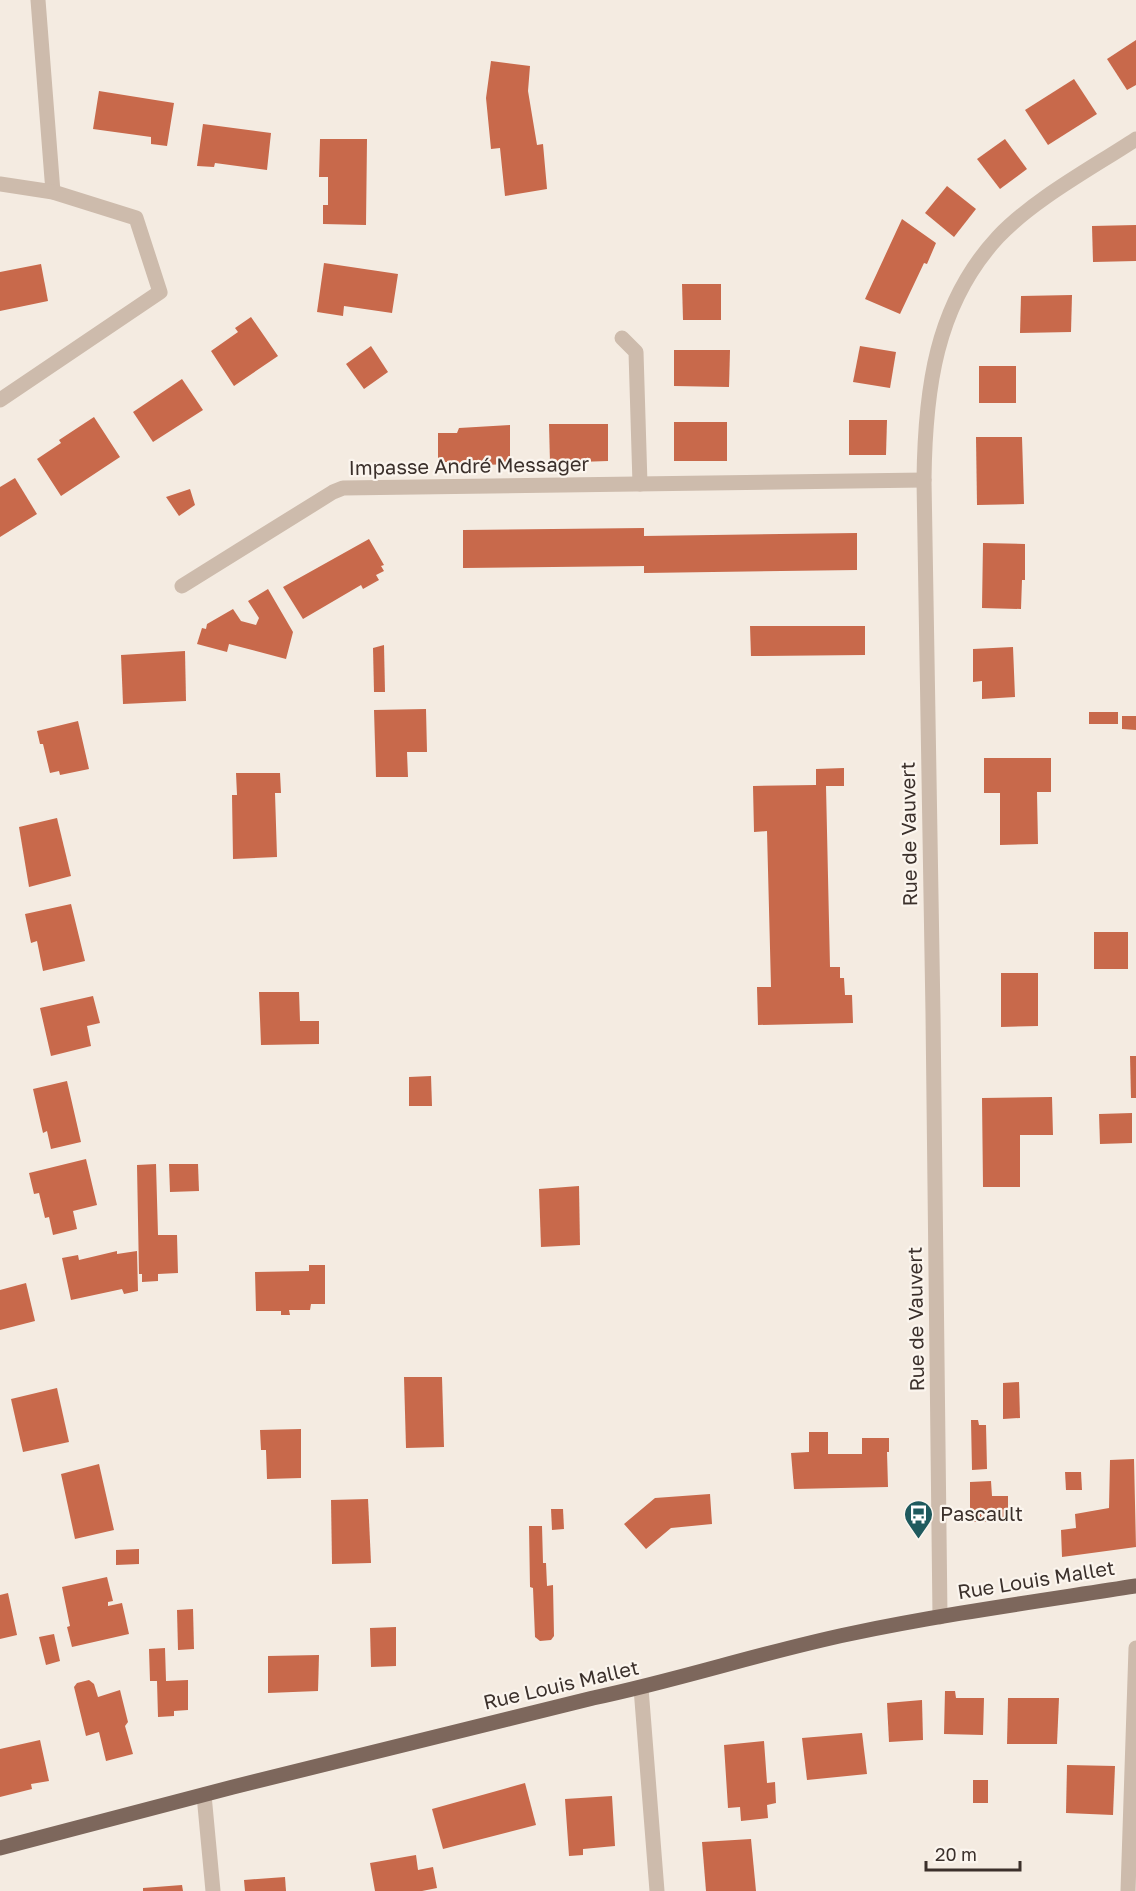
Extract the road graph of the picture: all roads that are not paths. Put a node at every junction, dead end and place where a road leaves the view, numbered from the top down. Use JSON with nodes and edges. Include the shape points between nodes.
{"nodes":[{"id":1,"x":38,"y":0,"type":"edge"},
{"id":2,"x":1136,"y":139,"type":"edge"},
{"id":3,"x":0,"y":184,"type":"edge"},
{"id":4,"x":53,"y":192,"type":"junction"},
{"id":5,"x":622,"y":338,"type":"dead end"},
{"id":6,"x":0,"y":400,"type":"edge"},
{"id":7,"x":924,"y":480,"type":"junction"},
{"id":8,"x":640,"y":484,"type":"junction"},
{"id":9,"x":182,"y":586,"type":"dead end"},
{"id":10,"x":1136,"y":1586,"type":"edge"},
{"id":11,"x":940,"y":1617,"type":"junction"},
{"id":12,"x":1136,"y":1648,"type":"edge"},
{"id":13,"x":641,"y":1688,"type":"junction"},
{"id":14,"x":204,"y":1795,"type":"junction"},
{"id":15,"x":0,"y":1848,"type":"edge"},
{"id":16,"x":213,"y":1891,"type":"edge"},
{"id":17,"x":657,"y":1891,"type":"edge"},
{"id":18,"x":1128,"y":1891,"type":"edge"}],
"edges":[{"from":1,"to":4,"type":"street"},
{"from":2,"to":7,"type":"street","name":"Rue de Vauvert","via":[[1033,207],[998,237],[974,269],[945,323],[930,377]]},
{"from":3,"to":4,"type":"street"},
{"from":4,"to":6,"type":"street","via":[[136,218],[160,292]]},
{"from":5,"to":8,"type":"street","via":[[636,352]]},
{"from":7,"to":8,"type":"street","name":"Impasse André Messager"},
{"from":7,"to":11,"type":"street","name":"Rue de Vauvert"},
{"from":8,"to":9,"type":"street","name":"Impasse André Messager","via":[[343,488]]},
{"from":10,"to":11,"type":"main road","name":"Rue Louis Mallet"},
{"from":11,"to":13,"type":"main road","name":"Rue Louis Mallet","via":[[802,1644]]},
{"from":12,"to":18,"type":"street"},
{"from":13,"to":14,"type":"main road","name":"Rue Louis Mallet"},
{"from":13,"to":17,"type":"street"},
{"from":14,"to":15,"type":"main road","name":"Rue Louis Mallet"},
{"from":14,"to":16,"type":"street"}]}
